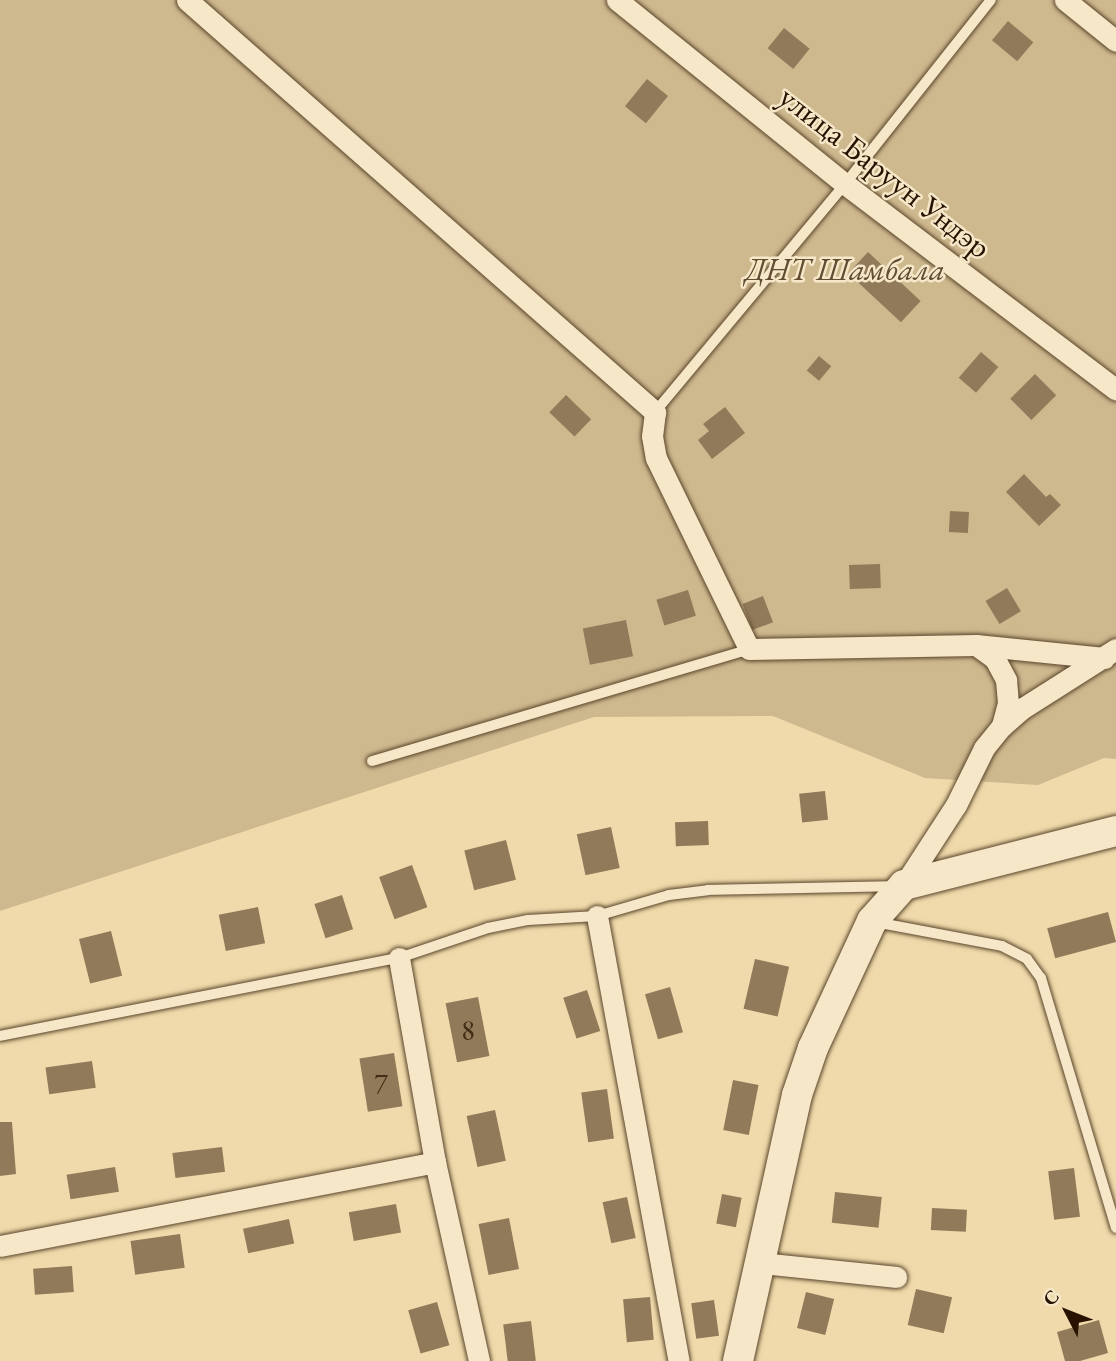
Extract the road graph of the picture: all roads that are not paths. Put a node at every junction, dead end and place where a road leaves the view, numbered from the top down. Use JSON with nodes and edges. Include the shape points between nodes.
{"nodes":[{"id":1,"x":187,"y":0,"type":"edge"},
{"id":2,"x":617,"y":0,"type":"edge"},
{"id":3,"x":991,"y":0,"type":"edge"},
{"id":4,"x":1065,"y":0,"type":"edge"},
{"id":5,"x":1116,"y":41,"type":"edge"},
{"id":6,"x":845,"y":184,"type":"junction"},
{"id":7,"x":1116,"y":390,"type":"edge"},
{"id":8,"x":655,"y":412,"type":"junction"},
{"id":9,"x":976,"y":645,"type":"junction"},
{"id":10,"x":749,"y":649,"type":"junction"},
{"id":11,"x":1110,"y":653,"type":"edge"},
{"id":12,"x":1002,"y":726,"type":"junction"},
{"id":13,"x":372,"y":761,"type":"dead end"},
{"id":14,"x":1116,"y":831,"type":"edge"},
{"id":15,"x":904,"y":886,"type":"junction"},
{"id":16,"x":597,"y":916,"type":"junction"},
{"id":17,"x":872,"y":921,"type":"junction"},
{"id":18,"x":399,"y":958,"type":"junction"},
{"id":19,"x":0,"y":1036,"type":"edge"},
{"id":20,"x":435,"y":1162,"type":"junction"},
{"id":21,"x":1116,"y":1228,"type":"edge"},
{"id":22,"x":0,"y":1246,"type":"edge"},
{"id":23,"x":761,"y":1263,"type":"junction"},
{"id":24,"x":896,"y":1277,"type":"dead end"},
{"id":25,"x":479,"y":1361,"type":"edge"},
{"id":26,"x":679,"y":1361,"type":"edge"},
{"id":27,"x":738,"y":1361,"type":"edge"}],
"edges":[{"from":1,"to":8,"type":"street"},
{"from":2,"to":6,"type":"street","name":"улица Баруун Ундэр"},
{"from":3,"to":6,"type":"lane"},
{"from":4,"to":5,"type":"street"},
{"from":6,"to":7,"type":"street","name":"улица Баруун Ундэр"},
{"from":6,"to":8,"type":"lane"},
{"from":8,"to":10,"type":"street","via":[[652,436],[656,458]]},
{"from":9,"to":10,"type":"street"},
{"from":9,"to":11,"type":"street"},
{"from":9,"to":12,"type":"street","via":[[995,659],[1006,680],[1008,703]]},
{"from":10,"to":13,"type":"lane"},
{"from":11,"to":12,"type":"street"},
{"from":12,"to":15,"type":"street","via":[[984,748],[956,805]]},
{"from":14,"to":15,"type":"street"},
{"from":15,"to":16,"type":"lane","via":[[708,890],[669,895]]},
{"from":15,"to":17,"type":"street"},
{"from":16,"to":18,"type":"lane","via":[[528,920],[488,928]]},
{"from":16,"to":26,"type":"street"},
{"from":17,"to":21,"type":"lane","via":[[1002,946],[1027,959],[1041,978]]},
{"from":17,"to":23,"type":"street","via":[[813,1048],[797,1095]]},
{"from":18,"to":19,"type":"lane"},
{"from":18,"to":20,"type":"street"},
{"from":20,"to":22,"type":"street"},
{"from":20,"to":25,"type":"street"},
{"from":23,"to":24,"type":"street"},
{"from":23,"to":27,"type":"street"}]}
